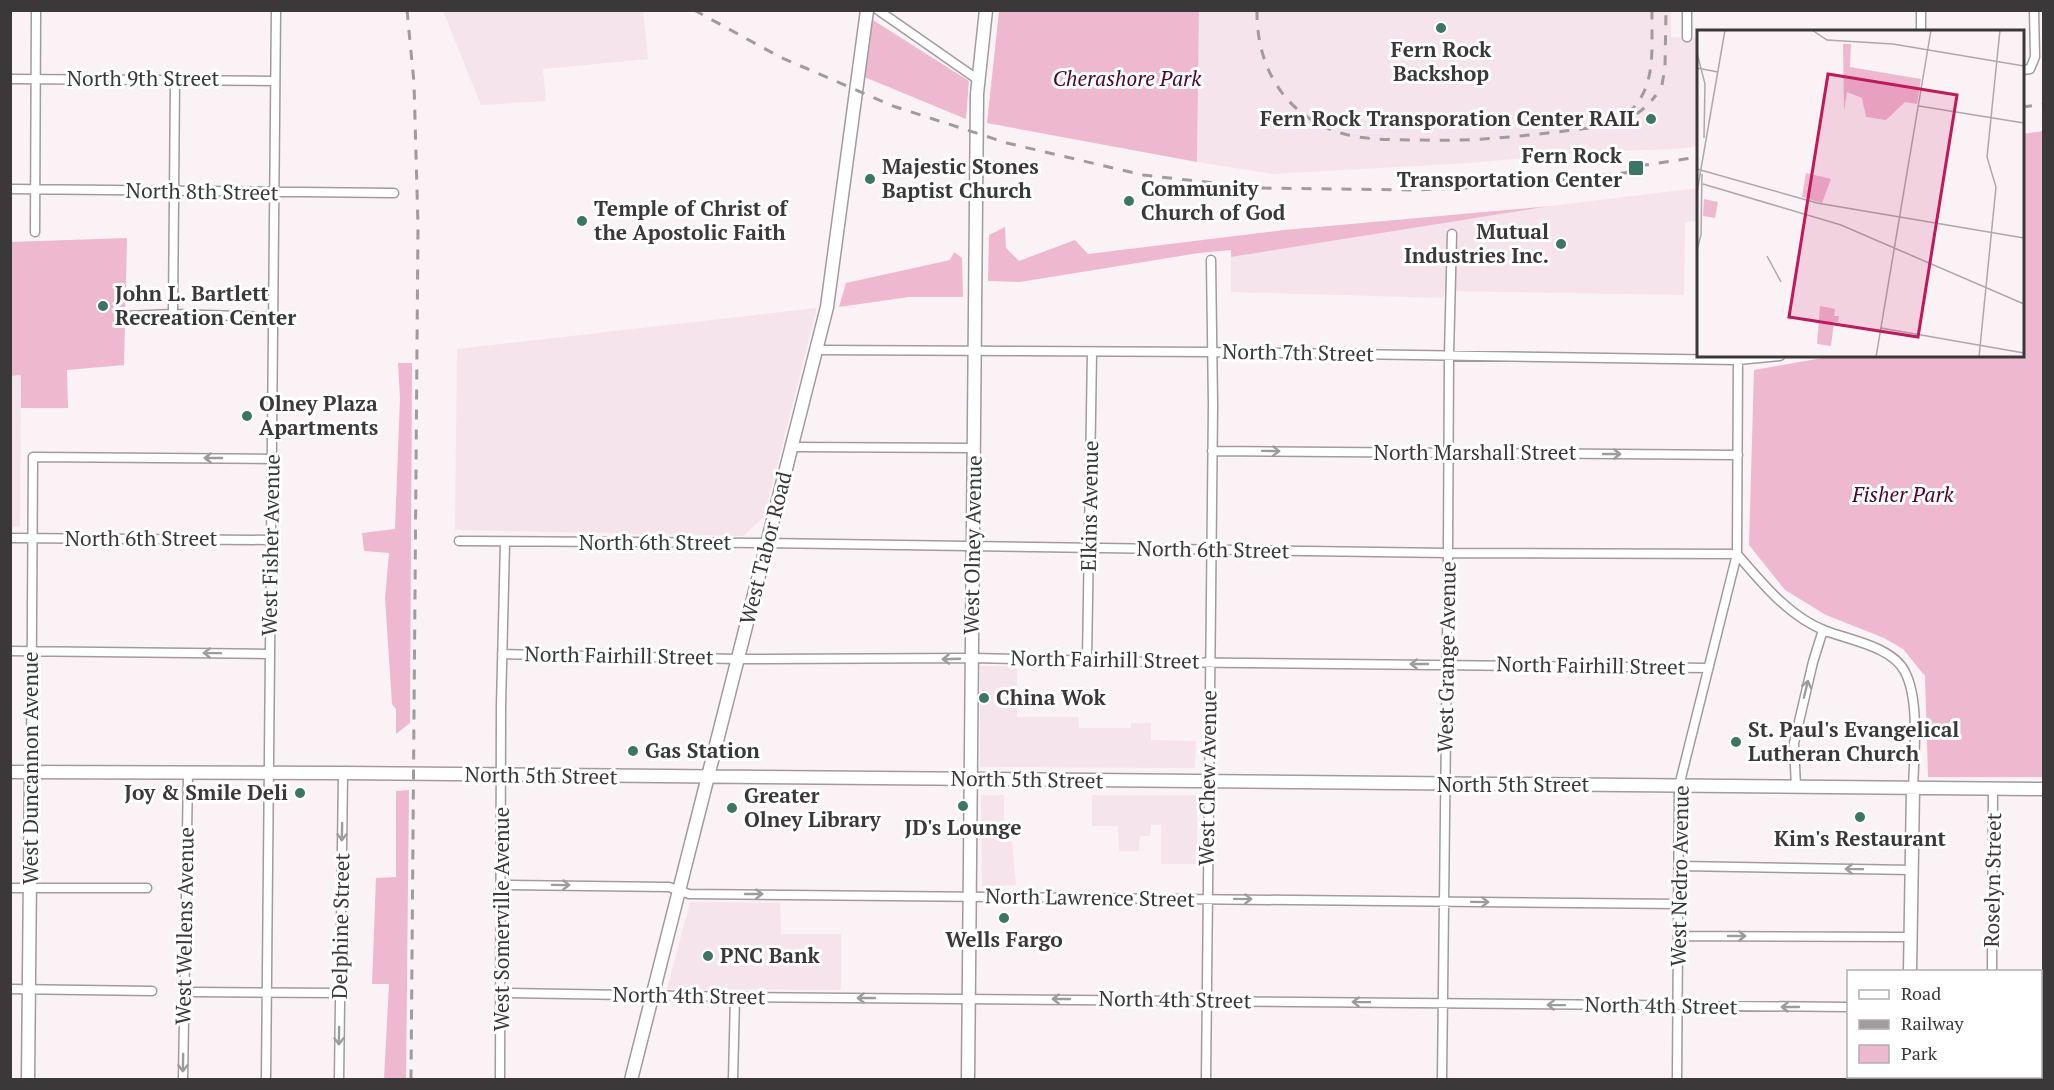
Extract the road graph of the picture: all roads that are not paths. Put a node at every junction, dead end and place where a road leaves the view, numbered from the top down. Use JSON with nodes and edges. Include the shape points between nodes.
{"nodes":[{"id":1,"x":36,"y":10,"type":"edge"},
{"id":2,"x":276,"y":10,"type":"edge"},
{"id":3,"x":867,"y":10,"type":"edge"},
{"id":4,"x":878,"y":10,"type":"edge"},
{"id":5,"x":986,"y":10,"type":"edge"},
{"id":6,"x":1687,"y":10,"type":"edge"},
{"id":7,"x":1921,"y":10,"type":"edge"},
{"id":8,"x":2034,"y":10,"type":"edge"},
{"id":9,"x":1921,"y":30,"type":"edge"},
{"id":10,"x":1687,"y":37,"type":"dead end"},
{"id":11,"x":2024,"y":70,"type":"edge"},
{"id":12,"x":10,"y":79,"type":"edge"},
{"id":13,"x":35,"y":79,"type":"junction"},
{"id":14,"x":175,"y":79,"type":"junction"},
{"id":15,"x":977,"y":79,"type":"junction"},
{"id":16,"x":275,"y":81,"type":"junction"},
{"id":17,"x":10,"y":189,"type":"edge"},
{"id":18,"x":35,"y":190,"type":"junction"},
{"id":19,"x":174,"y":191,"type":"junction"},
{"id":20,"x":274,"y":192,"type":"junction"},
{"id":21,"x":394,"y":194,"type":"dead end"},
{"id":22,"x":35,"y":232,"type":"dead end"},
{"id":23,"x":1452,"y":234,"type":"dead end"},
{"id":24,"x":1210,"y":260,"type":"dead end"},
{"id":25,"x":173,"y":314,"type":"junction"},
{"id":26,"x":125,"y":316,"type":"dead end"},
{"id":27,"x":273,"y":317,"type":"junction"},
{"id":28,"x":816,"y":350,"type":"junction"},
{"id":29,"x":974,"y":351,"type":"junction"},
{"id":30,"x":1092,"y":352,"type":"junction"},
{"id":31,"x":1213,"y":352,"type":"junction"},
{"id":32,"x":1449,"y":355,"type":"junction"},
{"id":33,"x":1759,"y":357,"type":"edge"},
{"id":34,"x":1738,"y":358,"type":"edge"},
{"id":35,"x":792,"y":447,"type":"junction"},
{"id":36,"x":974,"y":448,"type":"junction"},
{"id":37,"x":1212,"y":451,"type":"junction"},
{"id":38,"x":1448,"y":453,"type":"junction"},
{"id":39,"x":1738,"y":455,"type":"junction"},
{"id":40,"x":272,"y":459,"type":"junction"},
{"id":41,"x":10,"y":538,"type":"edge"},
{"id":42,"x":32,"y":539,"type":"junction"},
{"id":43,"x":271,"y":540,"type":"junction"},
{"id":44,"x":459,"y":542,"type":"dead end"},
{"id":45,"x":505,"y":543,"type":"junction"},
{"id":46,"x":765,"y":543,"type":"junction"},
{"id":47,"x":972,"y":546,"type":"junction"},
{"id":48,"x":1089,"y":549,"type":"junction"},
{"id":49,"x":1211,"y":550,"type":"junction"},
{"id":50,"x":1448,"y":553,"type":"junction"},
{"id":51,"x":1737,"y":554,"type":"junction"},
{"id":52,"x":1822,"y":630,"type":"junction"},
{"id":53,"x":10,"y":651,"type":"edge"},
{"id":54,"x":32,"y":652,"type":"junction"},
{"id":55,"x":270,"y":654,"type":"junction"},
{"id":56,"x":502,"y":654,"type":"junction"},
{"id":57,"x":971,"y":658,"type":"junction"},
{"id":58,"x":737,"y":659,"type":"junction"},
{"id":59,"x":1087,"y":660,"type":"junction"},
{"id":60,"x":1210,"y":662,"type":"junction"},
{"id":61,"x":1446,"y":664,"type":"junction"},
{"id":62,"x":1708,"y":668,"type":"junction"},
{"id":63,"x":10,"y":772,"type":"edge"},
{"id":64,"x":31,"y":772,"type":"junction"},
{"id":65,"x":188,"y":773,"type":"junction"},
{"id":66,"x":269,"y":773,"type":"junction"},
{"id":67,"x":343,"y":773,"type":"junction"},
{"id":68,"x":502,"y":775,"type":"junction"},
{"id":69,"x":709,"y":777,"type":"junction"},
{"id":70,"x":970,"y":779,"type":"junction"},
{"id":71,"x":1208,"y":783,"type":"junction"},
{"id":72,"x":1445,"y":784,"type":"junction"},
{"id":73,"x":1679,"y":786,"type":"junction"},
{"id":74,"x":1796,"y":788,"type":"junction"},
{"id":75,"x":1994,"y":788,"type":"junction"},
{"id":76,"x":1913,"y":789,"type":"junction"},
{"id":77,"x":2043,"y":789,"type":"edge"},
{"id":78,"x":1680,"y":867,"type":"junction"},
{"id":79,"x":1913,"y":870,"type":"junction"},
{"id":80,"x":502,"y":885,"type":"junction"},
{"id":81,"x":10,"y":888,"type":"edge"},
{"id":82,"x":30,"y":888,"type":"junction"},
{"id":83,"x":147,"y":888,"type":"dead end"},
{"id":84,"x":678,"y":890,"type":"junction"},
{"id":85,"x":968,"y":897,"type":"junction"},
{"id":86,"x":1207,"y":899,"type":"junction"},
{"id":87,"x":1444,"y":902,"type":"junction"},
{"id":88,"x":1679,"y":904,"type":"junction"},
{"id":89,"x":1679,"y":936,"type":"junction"},
{"id":90,"x":1911,"y":937,"type":"junction"},
{"id":91,"x":1911,"y":970,"type":"edge"},
{"id":92,"x":1992,"y":970,"type":"edge"},
{"id":93,"x":10,"y":989,"type":"edge"},
{"id":94,"x":29,"y":989,"type":"junction"},
{"id":95,"x":152,"y":991,"type":"dead end"},
{"id":96,"x":195,"y":992,"type":"dead end"},
{"id":97,"x":267,"y":993,"type":"junction"},
{"id":98,"x":340,"y":993,"type":"junction"},
{"id":99,"x":502,"y":993,"type":"junction"},
{"id":100,"x":652,"y":995,"type":"junction"},
{"id":101,"x":735,"y":997,"type":"junction"},
{"id":102,"x":967,"y":999,"type":"junction"},
{"id":103,"x":1206,"y":1000,"type":"junction"},
{"id":104,"x":1442,"y":1003,"type":"junction"},
{"id":105,"x":1678,"y":1006,"type":"junction"},
{"id":106,"x":1847,"y":1007,"type":"edge"},
{"id":107,"x":28,"y":1080,"type":"edge"},
{"id":108,"x":183,"y":1080,"type":"edge"},
{"id":109,"x":266,"y":1080,"type":"edge"},
{"id":110,"x":339,"y":1080,"type":"edge"},
{"id":111,"x":500,"y":1080,"type":"edge"},
{"id":112,"x":631,"y":1080,"type":"edge"},
{"id":113,"x":733,"y":1080,"type":"edge"},
{"id":114,"x":968,"y":1080,"type":"edge"},
{"id":115,"x":1206,"y":1080,"type":"edge"},
{"id":116,"x":1442,"y":1080,"type":"edge"},
{"id":117,"x":1677,"y":1080,"type":"edge"}],
"edges":[{"from":1,"to":13,"type":"street"},
{"from":2,"to":16,"type":"street","name":"West Fisher Avenue"},
{"from":3,"to":28,"type":"street","name":"West Tabor Road","via":[[832,277]]},
{"from":4,"to":15,"type":"street"},
{"from":5,"to":15,"type":"street","name":"West Olney Avenue"},
{"from":6,"to":10,"type":"street"},
{"from":7,"to":9,"type":"street"},
{"from":8,"to":11,"type":"street","via":[[2035,57],[2030,69]]},
{"from":12,"to":13,"type":"street","name":"North 9th Street"},
{"from":13,"to":14,"type":"street","name":"North 9th Street"},
{"from":13,"to":18,"type":"street"},
{"from":14,"to":16,"type":"street","name":"North 9th Street"},
{"from":14,"to":19,"type":"street"},
{"from":15,"to":29,"type":"street","name":"West Olney Avenue"},
{"from":16,"to":20,"type":"street","name":"West Fisher Avenue"},
{"from":17,"to":18,"type":"street","name":"North 8th Street"},
{"from":18,"to":19,"type":"street","name":"North 8th Street"},
{"from":18,"to":22,"type":"street"},
{"from":19,"to":20,"type":"street","name":"North 8th Street"},
{"from":19,"to":25,"type":"street"},
{"from":20,"to":21,"type":"street","name":"North 8th Street"},
{"from":20,"to":27,"type":"street","name":"West Fisher Avenue"},
{"from":23,"to":32,"type":"street","name":"West Grange Avenue"},
{"from":24,"to":31,"type":"street","name":"West Chew Avenue"},
{"from":25,"to":26,"type":"street"},
{"from":25,"to":27,"type":"street"},
{"from":27,"to":40,"type":"street","name":"West Fisher Avenue"},
{"from":28,"to":29,"type":"street","name":"North 7th Street"},
{"from":28,"to":35,"type":"street","name":"West Tabor Road"},
{"from":29,"to":30,"type":"street","name":"North 7th Street"},
{"from":29,"to":36,"type":"street","name":"West Olney Avenue"},
{"from":30,"to":31,"type":"street","name":"North 7th Street"},
{"from":30,"to":48,"type":"street","name":"Elkins Avenue"},
{"from":31,"to":32,"type":"street","name":"North 7th Street"},
{"from":31,"to":37,"type":"street","name":"West Chew Avenue"},
{"from":32,"to":34,"type":"street","name":"North 7th Street"},
{"from":32,"to":38,"type":"street","name":"West Grange Avenue"},
{"from":33,"to":34,"type":"street","name":"North 7th Street"},
{"from":34,"to":39,"type":"street","name":"West Nedro Avenue"},
{"from":35,"to":36,"type":"street"},
{"from":35,"to":46,"type":"street","name":"West Tabor Road"},
{"from":36,"to":47,"type":"street","name":"West Olney Avenue"},
{"from":37,"to":38,"type":"street","name":"North Marshall Street","one_way":true},
{"from":37,"to":49,"type":"street","name":"West Chew Avenue"},
{"from":38,"to":39,"type":"street","name":"North Marshall Street","one_way":true},
{"from":38,"to":50,"type":"street","name":"West Grange Avenue"},
{"from":39,"to":51,"type":"street","name":"West Nedro Avenue"},
{"from":40,"to":42,"type":"street","name":"West Duncannon Avenue","one_way":true,"via":[[33,457]]},
{"from":40,"to":43,"type":"street","name":"West Fisher Avenue"},
{"from":41,"to":42,"type":"street","name":"North 6th Street"},
{"from":42,"to":43,"type":"street","name":"North 6th Street"},
{"from":42,"to":54,"type":"street","name":"West Duncannon Avenue"},
{"from":43,"to":55,"type":"street","name":"West Fisher Avenue"},
{"from":44,"to":45,"type":"street","name":"North 6th Street"},
{"from":45,"to":46,"type":"street","name":"North 6th Street"},
{"from":45,"to":56,"type":"street","name":"West Somerville Avenue"},
{"from":46,"to":47,"type":"street","name":"North 6th Street"},
{"from":46,"to":58,"type":"street","name":"West Tabor Road"},
{"from":47,"to":48,"type":"street","name":"North 6th Street"},
{"from":47,"to":57,"type":"street","name":"West Olney Avenue"},
{"from":48,"to":49,"type":"street","name":"North 6th Street"},
{"from":48,"to":59,"type":"street","name":"Elkins Avenue"},
{"from":49,"to":50,"type":"street","name":"North 6th Street"},
{"from":49,"to":60,"type":"street","name":"West Chew Avenue"},
{"from":50,"to":51,"type":"street","name":"North 6th Street"},
{"from":50,"to":61,"type":"street","name":"West Grange Avenue"},
{"from":51,"to":52,"type":"street","via":[[1773,595]]},
{"from":51,"to":62,"type":"street","name":"West Nedro Avenue"},
{"from":74,"to":52,"type":"street","one_way":true,"via":[[1794,743]]},
{"from":52,"to":76,"type":"street","via":[[1883,650],[1904,669],[1912,691]]},
{"from":53,"to":54,"type":"street"},
{"from":55,"to":54,"type":"street","one_way":true},
{"from":54,"to":64,"type":"street","name":"West Duncannon Avenue"},
{"from":55,"to":66,"type":"street","name":"West Fisher Avenue"},
{"from":56,"to":58,"type":"street","name":"North Fairhill Street"},
{"from":56,"to":68,"type":"street","name":"West Somerville Avenue"},
{"from":57,"to":58,"type":"street","name":"North Fairhill Street","one_way":true},
{"from":57,"to":59,"type":"street","name":"North Fairhill Street"},
{"from":57,"to":70,"type":"street","name":"West Olney Avenue"},
{"from":58,"to":69,"type":"street","name":"West Tabor Road"},
{"from":59,"to":60,"type":"street","name":"North Fairhill Street"},
{"from":61,"to":60,"type":"street","name":"North Fairhill Street","one_way":true},
{"from":60,"to":71,"type":"street","name":"West Chew Avenue"},
{"from":61,"to":62,"type":"street","name":"North Fairhill Street"},
{"from":61,"to":72,"type":"street","name":"West Grange Avenue"},
{"from":62,"to":73,"type":"street","name":"West Nedro Avenue"},
{"from":63,"to":64,"type":"street","name":"North 5th Street"},
{"from":64,"to":65,"type":"street","name":"North 5th Street"},
{"from":64,"to":82,"type":"street","name":"West Duncannon Avenue"},
{"from":65,"to":66,"type":"street","name":"North 5th Street"},
{"from":65,"to":108,"type":"street","name":"West Wellens Avenue","one_way":true},
{"from":66,"to":67,"type":"street","name":"North 5th Street"},
{"from":66,"to":97,"type":"street","name":"West Fisher Avenue"},
{"from":67,"to":68,"type":"street","name":"North 5th Street"},
{"from":67,"to":98,"type":"street","name":"Delphine Street","one_way":true},
{"from":68,"to":69,"type":"street","name":"North 5th Street"},
{"from":68,"to":80,"type":"street","name":"West Somerville Avenue"},
{"from":69,"to":70,"type":"street","name":"North 5th Street"},
{"from":69,"to":84,"type":"street","name":"West Tabor Road"},
{"from":70,"to":71,"type":"street","name":"North 5th Street"},
{"from":70,"to":85,"type":"street","name":"West Olney Avenue"},
{"from":71,"to":72,"type":"street","name":"North 5th Street"},
{"from":71,"to":86,"type":"street","name":"West Chew Avenue"},
{"from":72,"to":73,"type":"street","name":"North 5th Street"},
{"from":72,"to":87,"type":"street","name":"West Grange Avenue"},
{"from":73,"to":74,"type":"street","name":"North 5th Street"},
{"from":73,"to":78,"type":"street","name":"West Nedro Avenue"},
{"from":74,"to":76,"type":"street","name":"North 5th Street"},
{"from":75,"to":76,"type":"street","name":"North 5th Street"},
{"from":75,"to":77,"type":"street","name":"North 5th Street"},
{"from":75,"to":92,"type":"street","name":"Roselyn Street"},
{"from":76,"to":79,"type":"street"},
{"from":79,"to":78,"type":"street","one_way":true},
{"from":78,"to":88,"type":"street","name":"West Nedro Avenue"},
{"from":79,"to":90,"type":"street"},
{"from":80,"to":84,"type":"street","name":"North Lawrence Street","one_way":true,"via":[[669,886]]},
{"from":80,"to":99,"type":"street","name":"West Somerville Avenue"},
{"from":81,"to":82,"type":"street"},
{"from":82,"to":83,"type":"street"},
{"from":82,"to":94,"type":"street","name":"West Duncannon Avenue"},
{"from":84,"to":85,"type":"street","name":"North Lawrence Street","one_way":true,"via":[[689,894]]},
{"from":84,"to":100,"type":"street","name":"West Tabor Road"},
{"from":85,"to":86,"type":"street","name":"North Lawrence Street"},
{"from":85,"to":102,"type":"street","name":"West Olney Avenue"},
{"from":86,"to":87,"type":"street","name":"North Lawrence Street","one_way":true},
{"from":86,"to":103,"type":"street","name":"West Chew Avenue"},
{"from":87,"to":88,"type":"street","name":"North Lawrence Street","one_way":true},
{"from":87,"to":104,"type":"street","name":"West Grange Avenue"},
{"from":88,"to":89,"type":"street","name":"West Nedro Avenue"},
{"from":89,"to":90,"type":"street","one_way":true},
{"from":89,"to":105,"type":"street","name":"West Nedro Avenue"},
{"from":90,"to":91,"type":"street"},
{"from":93,"to":94,"type":"street"},
{"from":94,"to":95,"type":"street"},
{"from":94,"to":107,"type":"street","name":"West Duncannon Avenue"},
{"from":96,"to":97,"type":"street"},
{"from":97,"to":98,"type":"street"},
{"from":97,"to":109,"type":"street","name":"West Fisher Avenue"},
{"from":98,"to":110,"type":"street","name":"Delphine Street","one_way":true},
{"from":99,"to":100,"type":"street","name":"North 4th Street"},
{"from":99,"to":111,"type":"street","name":"West Somerville Avenue"},
{"from":100,"to":101,"type":"street","name":"North 4th Street"},
{"from":100,"to":112,"type":"street","name":"West Tabor Road"},
{"from":102,"to":101,"type":"street","name":"North 4th Street","one_way":true},
{"from":101,"to":113,"type":"street"},
{"from":103,"to":102,"type":"street","name":"North 4th Street","one_way":true},
{"from":102,"to":114,"type":"street","name":"West Olney Avenue"},
{"from":104,"to":103,"type":"street","name":"North 4th Street","one_way":true},
{"from":103,"to":115,"type":"street","name":"West Chew Avenue"},
{"from":105,"to":104,"type":"street","name":"North 4th Street","one_way":true},
{"from":104,"to":116,"type":"street","name":"West Grange Avenue"},
{"from":106,"to":105,"type":"street","name":"North 4th Street","one_way":true},
{"from":105,"to":117,"type":"street","name":"West Nedro Avenue"}]}
